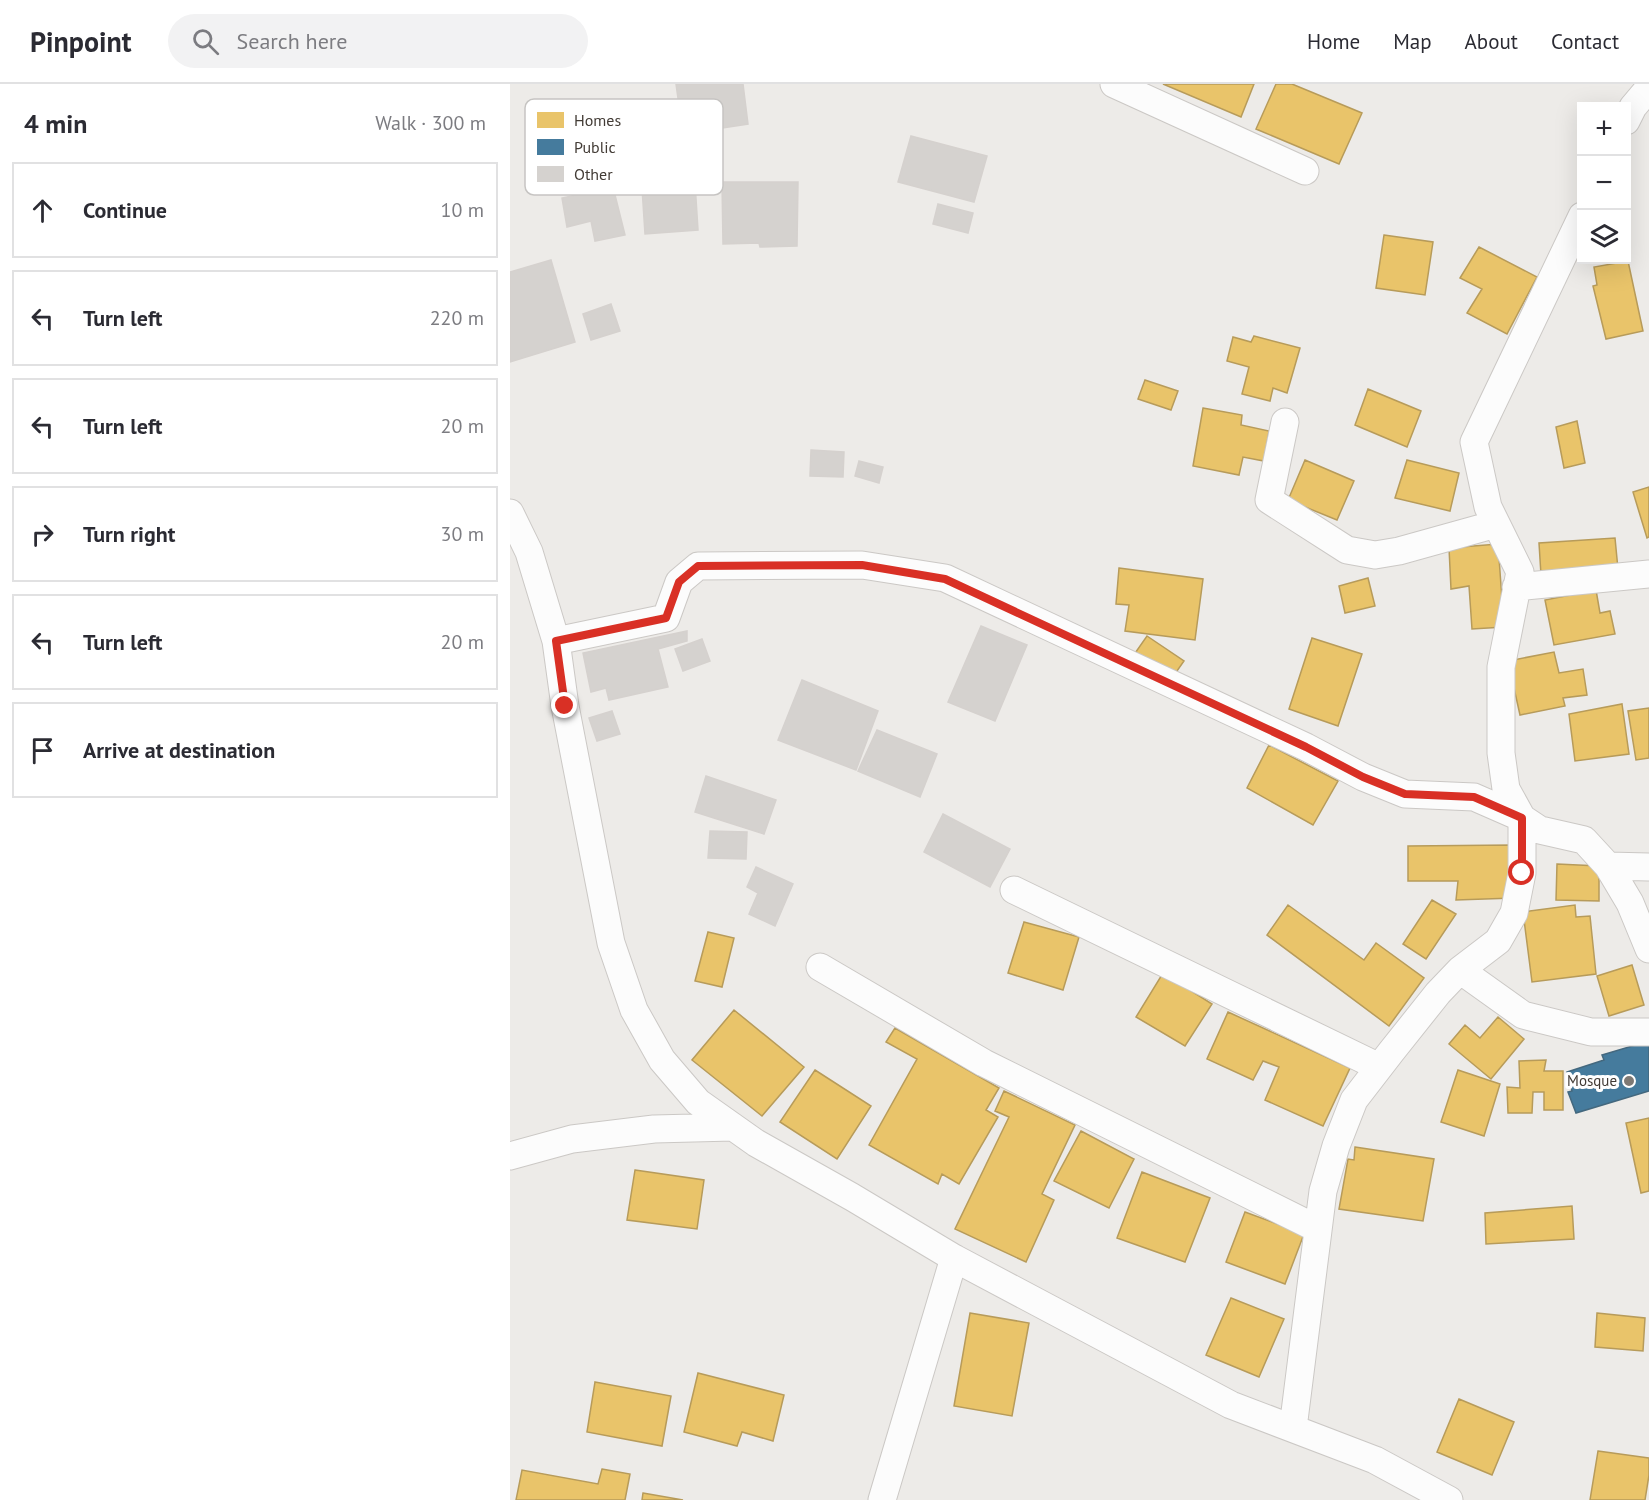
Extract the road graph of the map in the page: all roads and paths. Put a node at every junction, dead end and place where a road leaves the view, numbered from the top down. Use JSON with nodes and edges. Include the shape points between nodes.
{"nodes":[{"id":1,"x":1114,"y":84,"type":"edge"},
{"id":2,"x":1649,"y":88,"type":"edge"},
{"id":3,"x":1631,"y":111,"type":"edge"},
{"id":4,"x":1305,"y":171,"type":"dead end"},
{"id":5,"x":1577,"y":224,"type":"edge"},
{"id":6,"x":1285,"y":422,"type":"dead end"},
{"id":7,"x":510,"y":513,"type":"edge"},
{"id":8,"x":1496,"y":524,"type":"junction"},
{"id":9,"x":1649,"y":574,"type":"edge"},
{"id":10,"x":1516,"y":586,"type":"junction"},
{"id":11,"x":556,"y":641,"type":"junction"},
{"id":12,"x":1522,"y":818,"type":"junction"},
{"id":13,"x":1608,"y":866,"type":"junction"},
{"id":14,"x":1649,"y":867,"type":"edge"},
{"id":15,"x":1014,"y":890,"type":"dead end"},
{"id":16,"x":1649,"y":949,"type":"edge"},
{"id":17,"x":820,"y":967,"type":"dead end"},
{"id":18,"x":1460,"y":970,"type":"junction"},
{"id":19,"x":1649,"y":1032,"type":"edge"},
{"id":20,"x":1379,"y":1067,"type":"junction"},
{"id":21,"x":733,"y":1127,"type":"junction"},
{"id":22,"x":510,"y":1156,"type":"edge"},
{"id":23,"x":1318,"y":1229,"type":"junction"},
{"id":24,"x":954,"y":1258,"type":"junction"},
{"id":25,"x":1293,"y":1428,"type":"junction"},
{"id":26,"x":882,"y":1500,"type":"edge"},
{"id":27,"x":1449,"y":1500,"type":"edge"}],
"edges":[{"from":1,"to":4,"type":"street"},
{"from":2,"to":3,"type":"street"},
{"from":5,"to":8,"type":"street","via":[[1474,442],[1488,507]]},
{"from":6,"to":8,"type":"street","via":[[1269,500],[1347,550],[1375,555],[1399,551]]},
{"from":7,"to":11,"type":"street","via":[[529,552]]},
{"from":8,"to":10,"type":"street","via":[[1520,572]]},
{"from":9,"to":10,"type":"street"},
{"from":10,"to":12,"type":"street","via":[[1501,667],[1501,753],[1506,789]]},
{"from":11,"to":12,"type":"street","via":[[666,618],[679,582],[698,566],[862,565],[945,579],[1363,777],[1405,794],[1474,797]]},
{"from":11,"to":21,"type":"street","via":[[611,943],[634,1010],[662,1060],[698,1102]]},
{"from":12,"to":13,"type":"street","via":[[1540,830],[1584,840]]},
{"from":12,"to":18,"type":"street","via":[[1522,873],[1514,912],[1498,941]]},
{"from":13,"to":14,"type":"street"},
{"from":13,"to":16,"type":"street","via":[[1630,903]]},
{"from":15,"to":20,"type":"street"},
{"from":17,"to":23,"type":"street","via":[[984,1063]]},
{"from":18,"to":19,"type":"street","via":[[1523,1015],[1591,1032]]},
{"from":18,"to":20,"type":"street"},
{"from":20,"to":23,"type":"street","via":[[1354,1100],[1336,1146],[1323,1191]]},
{"from":21,"to":22,"type":"street","via":[[654,1129],[572,1139]]},
{"from":21,"to":24,"type":"street"},
{"from":23,"to":25,"type":"street"},
{"from":24,"to":25,"type":"street","via":[[1231,1405]]},
{"from":24,"to":26,"type":"street"},
{"from":25,"to":27,"type":"street","via":[[1375,1460]]}]}
